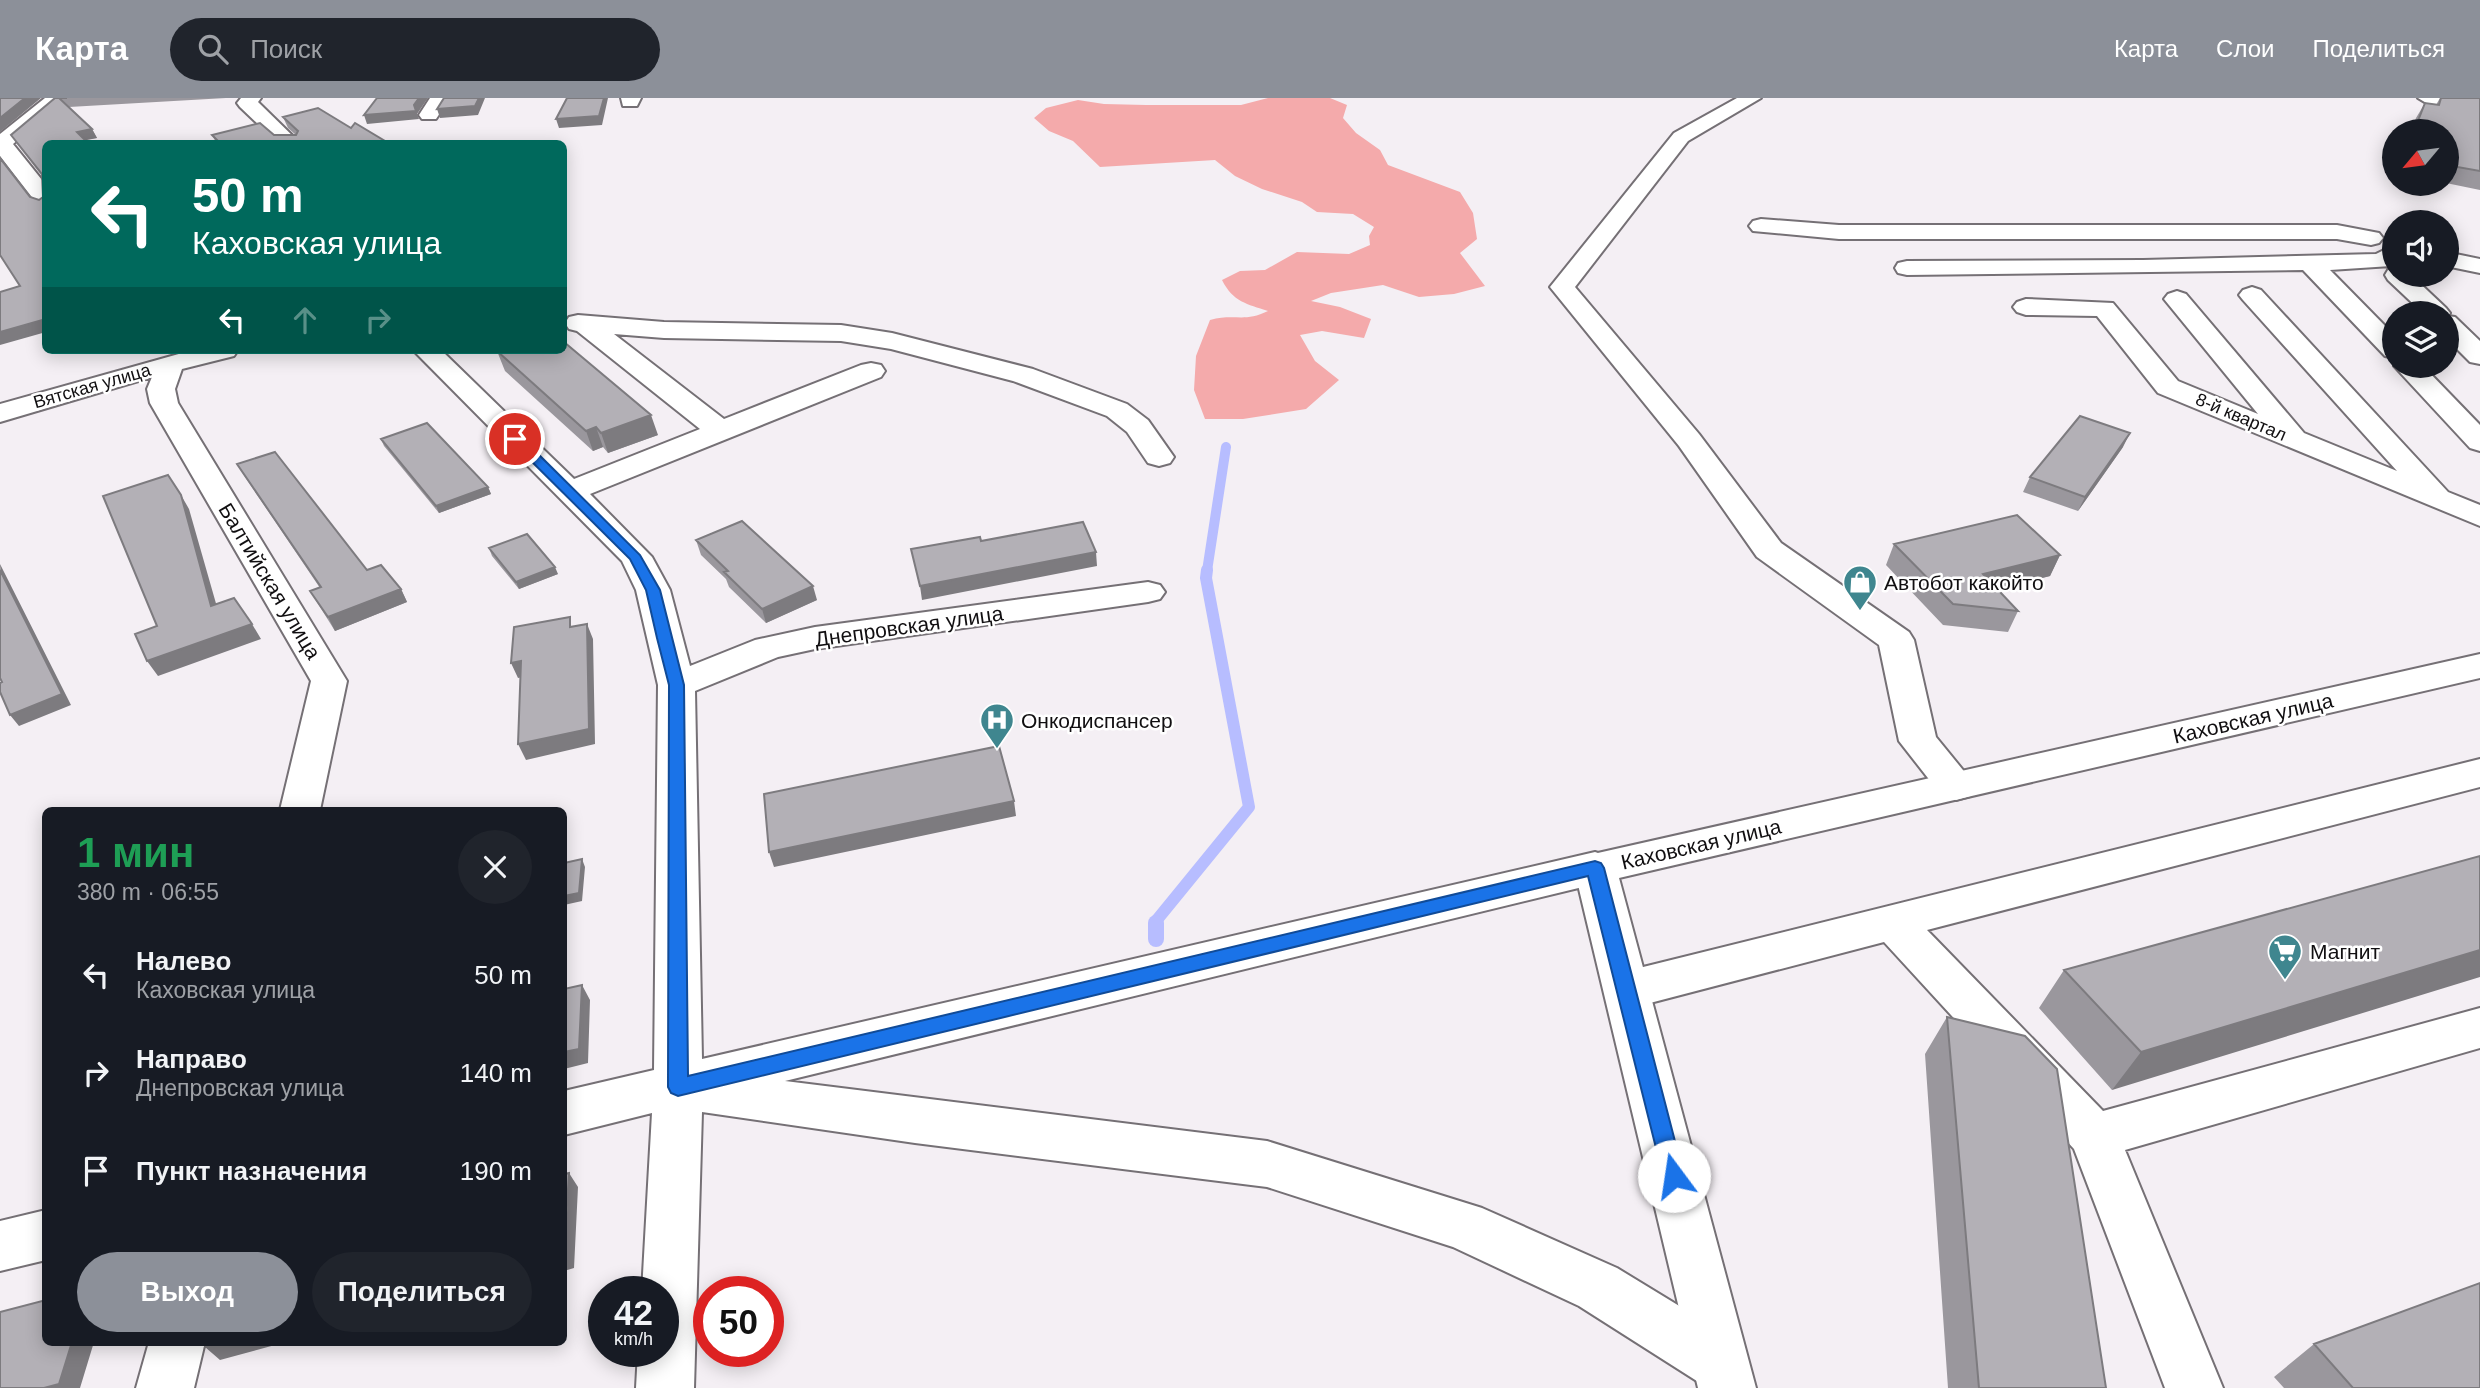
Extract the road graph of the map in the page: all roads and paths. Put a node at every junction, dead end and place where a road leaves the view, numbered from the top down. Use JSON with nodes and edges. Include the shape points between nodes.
{"nodes":[{"id":1,"x":57,"y":98,"type":"edge"},
{"id":2,"x":251,"y":98,"type":"edge"},
{"id":3,"x":1751,"y":98,"type":"edge"},
{"id":4,"x":2428,"y":98,"type":"edge"},
{"id":5,"x":2480,"y":107,"type":"edge"},
{"id":6,"x":287,"y":140,"type":"edge"},
{"id":7,"x":42,"y":195,"type":"edge"},
{"id":8,"x":1761,"y":226,"type":"dead end"},
{"id":9,"x":2382,"y":252,"type":"edge"},
{"id":10,"x":2382,"y":262,"type":"edge"},
{"id":11,"x":2310,"y":263,"type":"junction"},
{"id":12,"x":1907,"y":268,"type":"dead end"},
{"id":13,"x":2414,"y":287,"type":"edge"},
{"id":14,"x":2252,"y":295,"type":"dead end"},
{"id":15,"x":2177,"y":299,"type":"dead end"},
{"id":16,"x":2426,"y":301,"type":"edge"},
{"id":17,"x":2026,"y":307,"type":"dead end"},
{"id":18,"x":574,"y":323,"type":"edge"},
{"id":19,"x":2459,"y":336,"type":"edge"},
{"id":20,"x":2382,"y":338,"type":"edge"},
{"id":21,"x":208,"y":354,"type":"edge"},
{"id":22,"x":430,"y":354,"type":"edge"},
{"id":23,"x":2480,"y":356,"type":"edge"},
{"id":24,"x":171,"y":363,"type":"junction"},
{"id":25,"x":871,"y":371,"type":"dead end"},
{"id":26,"x":2420,"y":378,"type":"edge"},
{"id":27,"x":0,"y":414,"type":"edge"},
{"id":28,"x":721,"y":431,"type":"junction"},
{"id":29,"x":2295,"y":440,"type":"junction"},
{"id":30,"x":2480,"y":442,"type":"edge"},
{"id":31,"x":1159,"y":457,"type":"dead end"},
{"id":32,"x":569,"y":492,"type":"junction"},
{"id":33,"x":2442,"y":501,"type":"junction"},
{"id":34,"x":2480,"y":516,"type":"edge"},
{"id":35,"x":1148,"y":592,"type":"dead end"},
{"id":36,"x":2480,"y":666,"type":"edge"},
{"id":37,"x":676,"y":685,"type":"junction"},
{"id":38,"x":2480,"y":773,"type":"edge"},
{"id":39,"x":1956,"y":786,"type":"junction"},
{"id":40,"x":301,"y":807,"type":"edge"},
{"id":41,"x":1595,"y":868,"type":"junction"},
{"id":42,"x":1892,"y":922,"type":"junction"},
{"id":43,"x":1627,"y":990,"type":"junction"},
{"id":44,"x":2480,"y":1028,"type":"edge"},
{"id":45,"x":678,"y":1087,"type":"junction"},
{"id":46,"x":567,"y":1112,"type":"edge"},
{"id":47,"x":2094,"y":1136,"type":"junction"},
{"id":48,"x":42,"y":1236,"type":"edge"},
{"id":49,"x":0,"y":1246,"type":"edge"},
{"id":50,"x":176,"y":1346,"type":"edge"},
{"id":51,"x":1723,"y":1375,"type":"edge"},
{"id":52,"x":165,"y":1388,"type":"edge"},
{"id":53,"x":665,"y":1388,"type":"edge"},
{"id":54,"x":2194,"y":1388,"type":"edge"}],
"edges":[{"from":1,"to":7,"type":"street","via":[[1,143]]},
{"from":2,"to":6,"type":"street","via":[[247,103]]},
{"from":3,"to":39,"type":"street","via":[[1681,137],[1562,287],[1689,440],[1769,550],[1896,640],[1918,741]]},
{"from":4,"to":5,"type":"street"},
{"from":8,"to":9,"type":"street","via":[[1839,232],[2337,232],[2370,235]]},
{"from":10,"to":11,"type":"street"},
{"from":11,"to":12,"type":"street"},
{"from":11,"to":20,"type":"street"},
{"from":13,"to":16,"type":"street"},
{"from":14,"to":33,"type":"street"},
{"from":15,"to":29,"type":"street"},
{"from":17,"to":29,"type":"street","name":"8-й квартал","via":[[2104,309],[2168,387]]},
{"from":18,"to":28,"type":"street"},
{"from":18,"to":31,"type":"street","via":[[664,330],[841,333],[892,341],[1023,375],[1117,410],[1138,426]]},
{"from":19,"to":23,"type":"street"},
{"from":21,"to":24,"type":"street","name":"Вятская улица"},
{"from":22,"to":32,"type":"street"},
{"from":24,"to":27,"type":"street","name":"Вятская улица"},
{"from":24,"to":40,"type":"street","name":"Балтийская улица","via":[[162,389],[164,403],[329,681]]},
{"from":25,"to":28,"type":"street"},
{"from":26,"to":30,"type":"street"},
{"from":28,"to":32,"type":"street"},
{"from":29,"to":33,"type":"street","name":"8-й квартал"},
{"from":32,"to":37,"type":"street","via":[[636,558],[653,590]]},
{"from":33,"to":34,"type":"street","name":"8-й квартал"},
{"from":35,"to":37,"type":"street","name":"Днепровская улица","via":[[815,638],[768,648]]},
{"from":36,"to":39,"type":"street","name":"Каховская улица"},
{"from":37,"to":45,"type":"street"},
{"from":38,"to":42,"type":"street"},
{"from":39,"to":41,"type":"street","name":"Каховская улица"},
{"from":41,"to":43,"type":"street"},
{"from":41,"to":45,"type":"street","name":"Каховская улица"},
{"from":42,"to":43,"type":"street"},
{"from":42,"to":47,"type":"street"},
{"from":43,"to":51,"type":"street"},
{"from":44,"to":47,"type":"street"},
{"from":45,"to":46,"type":"street","name":"Каховская улица"},
{"from":45,"to":51,"type":"street","via":[[1267,1164],[1463,1226],[1598,1287]]},
{"from":45,"to":53,"type":"street"},
{"from":47,"to":54,"type":"street"},
{"from":48,"to":49,"type":"street"},
{"from":50,"to":52,"type":"street"}]}
